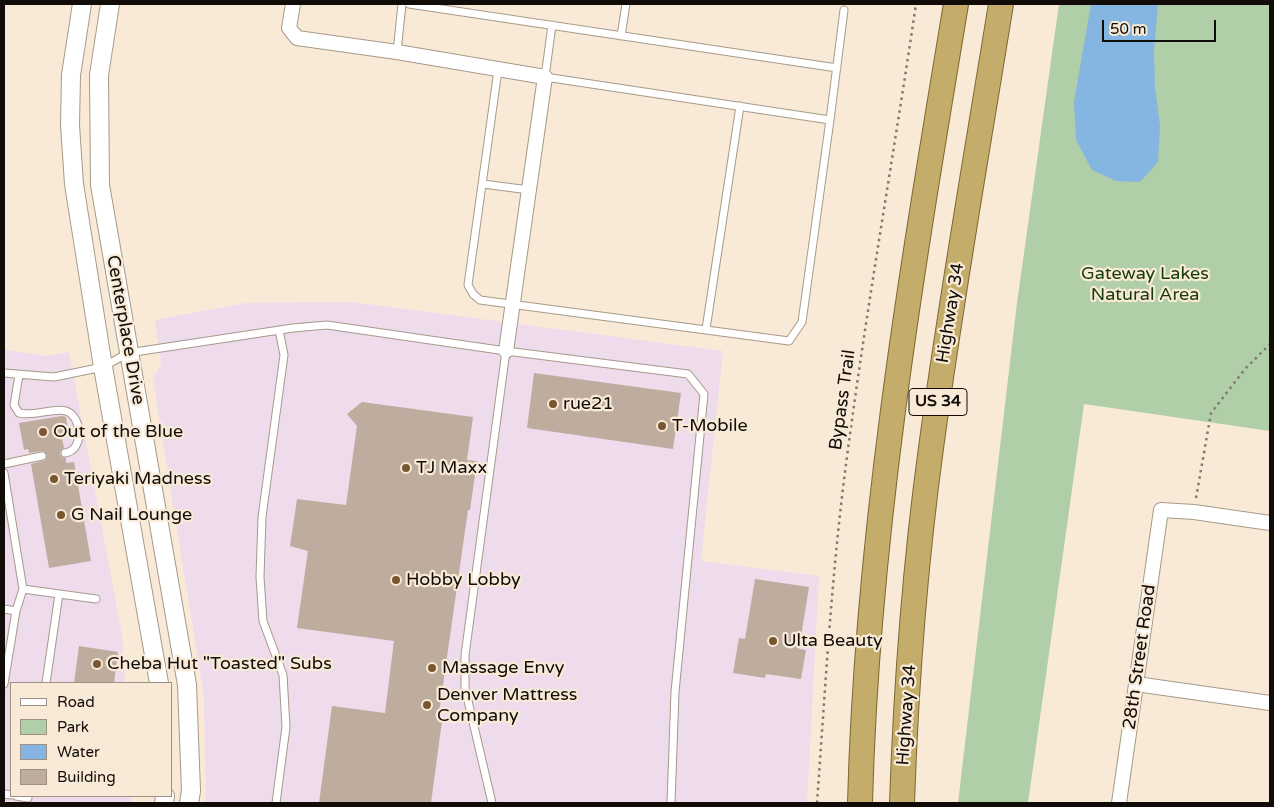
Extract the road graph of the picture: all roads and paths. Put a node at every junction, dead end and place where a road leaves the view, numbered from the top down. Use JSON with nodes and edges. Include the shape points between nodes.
{"nodes":[{"id":1,"x":82,"y":4,"type":"edge"},
{"id":2,"x":110,"y":4,"type":"edge"},
{"id":3,"x":293,"y":4,"type":"edge"},
{"id":4,"x":402,"y":4,"type":"edge"},
{"id":5,"x":409,"y":4,"type":"edge"},
{"id":6,"x":626,"y":4,"type":"edge"},
{"id":7,"x":916,"y":4,"type":"edge"},
{"id":8,"x":956,"y":4,"type":"edge"},
{"id":9,"x":1001,"y":4,"type":"edge"},
{"id":10,"x":844,"y":10,"type":"dead end"},
{"id":11,"x":552,"y":25,"type":"junction"},
{"id":12,"x":621,"y":36,"type":"junction"},
{"id":13,"x":397,"y":52,"type":"junction"},
{"id":14,"x":837,"y":68,"type":"junction"},
{"id":15,"x":498,"y":70,"type":"junction"},
{"id":16,"x":545,"y":77,"type":"junction"},
{"id":17,"x":740,"y":106,"type":"junction"},
{"id":18,"x":830,"y":120,"type":"junction"},
{"id":19,"x":482,"y":184,"type":"junction"},
{"id":20,"x":529,"y":190,"type":"junction"},
{"id":21,"x":513,"y":303,"type":"junction"},
{"id":22,"x":706,"y":328,"type":"junction"},
{"id":23,"x":279,"y":330,"type":"junction"},
{"id":24,"x":1270,"y":344,"type":"edge"},
{"id":25,"x":506,"y":351,"type":"junction"},
{"id":26,"x":128,"y":353,"type":"junction"},
{"id":27,"x":103,"y":367,"type":"junction"},
{"id":28,"x":4,"y":373,"type":"edge"},
{"id":29,"x":19,"y":375,"type":"junction"},
{"id":30,"x":65,"y":453,"type":"dead end"},
{"id":31,"x":42,"y":456,"type":"dead end"},
{"id":32,"x":4,"y":464,"type":"edge"},
{"id":33,"x":4,"y":473,"type":"edge"},
{"id":34,"x":1194,"y":512,"type":"junction"},
{"id":35,"x":1270,"y":523,"type":"edge"},
{"id":36,"x":22,"y":589,"type":"junction"},
{"id":37,"x":59,"y":594,"type":"junction"},
{"id":38,"x":96,"y":599,"type":"dead end"},
{"id":39,"x":4,"y":610,"type":"edge"},
{"id":40,"x":16,"y":611,"type":"junction"},
{"id":41,"x":46,"y":682,"type":"edge"},
{"id":42,"x":159,"y":682,"type":"edge"},
{"id":43,"x":4,"y":684,"type":"edge"},
{"id":44,"x":1136,"y":684,"type":"junction"},
{"id":45,"x":1270,"y":703,"type":"edge"},
{"id":46,"x":189,"y":803,"type":"edge"},
{"id":47,"x":276,"y":803,"type":"edge"},
{"id":48,"x":492,"y":803,"type":"edge"},
{"id":49,"x":671,"y":803,"type":"edge"},
{"id":50,"x":817,"y":803,"type":"edge"},
{"id":51,"x":860,"y":803,"type":"edge"},
{"id":52,"x":902,"y":803,"type":"edge"},
{"id":53,"x":1120,"y":803,"type":"edge"}],
"edges":[{"from":1,"to":27,"type":"street","name":"Centerplace Drive","via":[[71,75],[70,125],[74,184]]},
{"from":2,"to":26,"type":"street","name":"Centerplace Drive","via":[[98,75],[100,185]]},
{"from":3,"to":13,"type":"street","via":[[289,28],[297,38]]},
{"from":4,"to":13,"type":"lane"},
{"from":5,"to":11,"type":"lane"},
{"from":6,"to":12,"type":"lane"},
{"from":7,"to":50,"type":"path","name":"Bypass Trail","via":[[845,474]]},
{"from":8,"to":51,"type":"highway","number":"US 34","via":[[892,414],[872,593]]},
{"from":9,"to":52,"type":"highway","name":"Highway 34","number":"US 34","via":[[931,450],[916,590]]},
{"from":10,"to":14,"type":"lane"},
{"from":11,"to":12,"type":"lane"},
{"from":11,"to":16,"type":"lane"},
{"from":12,"to":14,"type":"lane"},
{"from":13,"to":15,"type":"street"},
{"from":14,"to":18,"type":"lane"},
{"from":15,"to":16,"type":"street"},
{"from":15,"to":19,"type":"lane"},
{"from":16,"to":17,"type":"lane"},
{"from":16,"to":20,"type":"street"},
{"from":17,"to":18,"type":"lane"},
{"from":17,"to":22,"type":"lane"},
{"from":18,"to":22,"type":"lane","via":[[802,322],[789,341]]},
{"from":19,"to":20,"type":"lane"},
{"from":19,"to":21,"type":"lane","via":[[468,285],[480,300]]},
{"from":20,"to":21,"type":"street"},
{"from":21,"to":22,"type":"lane"},
{"from":21,"to":25,"type":"street"},
{"from":23,"to":25,"type":"lane","via":[[327,325]]},
{"from":23,"to":26,"type":"lane"},
{"from":23,"to":47,"type":"lane","via":[[284,355],[262,517],[260,577],[264,621],[283,675],[286,727]]},
{"from":24,"to":34,"type":"path","via":[[1245,369],[1211,413]]},
{"from":25,"to":48,"type":"lane","via":[[465,655],[465,688]]},
{"from":25,"to":49,"type":"lane","via":[[688,374],[704,394],[675,692]]},
{"from":26,"to":27,"type":"lane"},
{"from":26,"to":46,"type":"street","name":"Centerplace Drive","via":[[187,685]]},
{"from":27,"to":29,"type":"lane","via":[[54,377]]},
{"from":27,"to":42,"type":"street","name":"Centerplace Drive"},
{"from":28,"to":29,"type":"lane"},
{"from":29,"to":30,"type":"lane","via":[[14,405],[19,413],[28,415],[63,410],[76,418],[79,441],[75,449]]},
{"from":31,"to":32,"type":"lane"},
{"from":33,"to":36,"type":"lane"},
{"from":34,"to":35,"type":"street"},
{"from":34,"to":44,"type":"street","name":"28th Street Road","via":[[1161,510]]},
{"from":36,"to":37,"type":"lane"},
{"from":36,"to":40,"type":"lane"},
{"from":37,"to":38,"type":"lane"},
{"from":37,"to":41,"type":"lane"},
{"from":39,"to":40,"type":"lane"},
{"from":40,"to":43,"type":"lane"},
{"from":44,"to":45,"type":"street"},
{"from":44,"to":53,"type":"street","name":"28th Street Road"}]}
